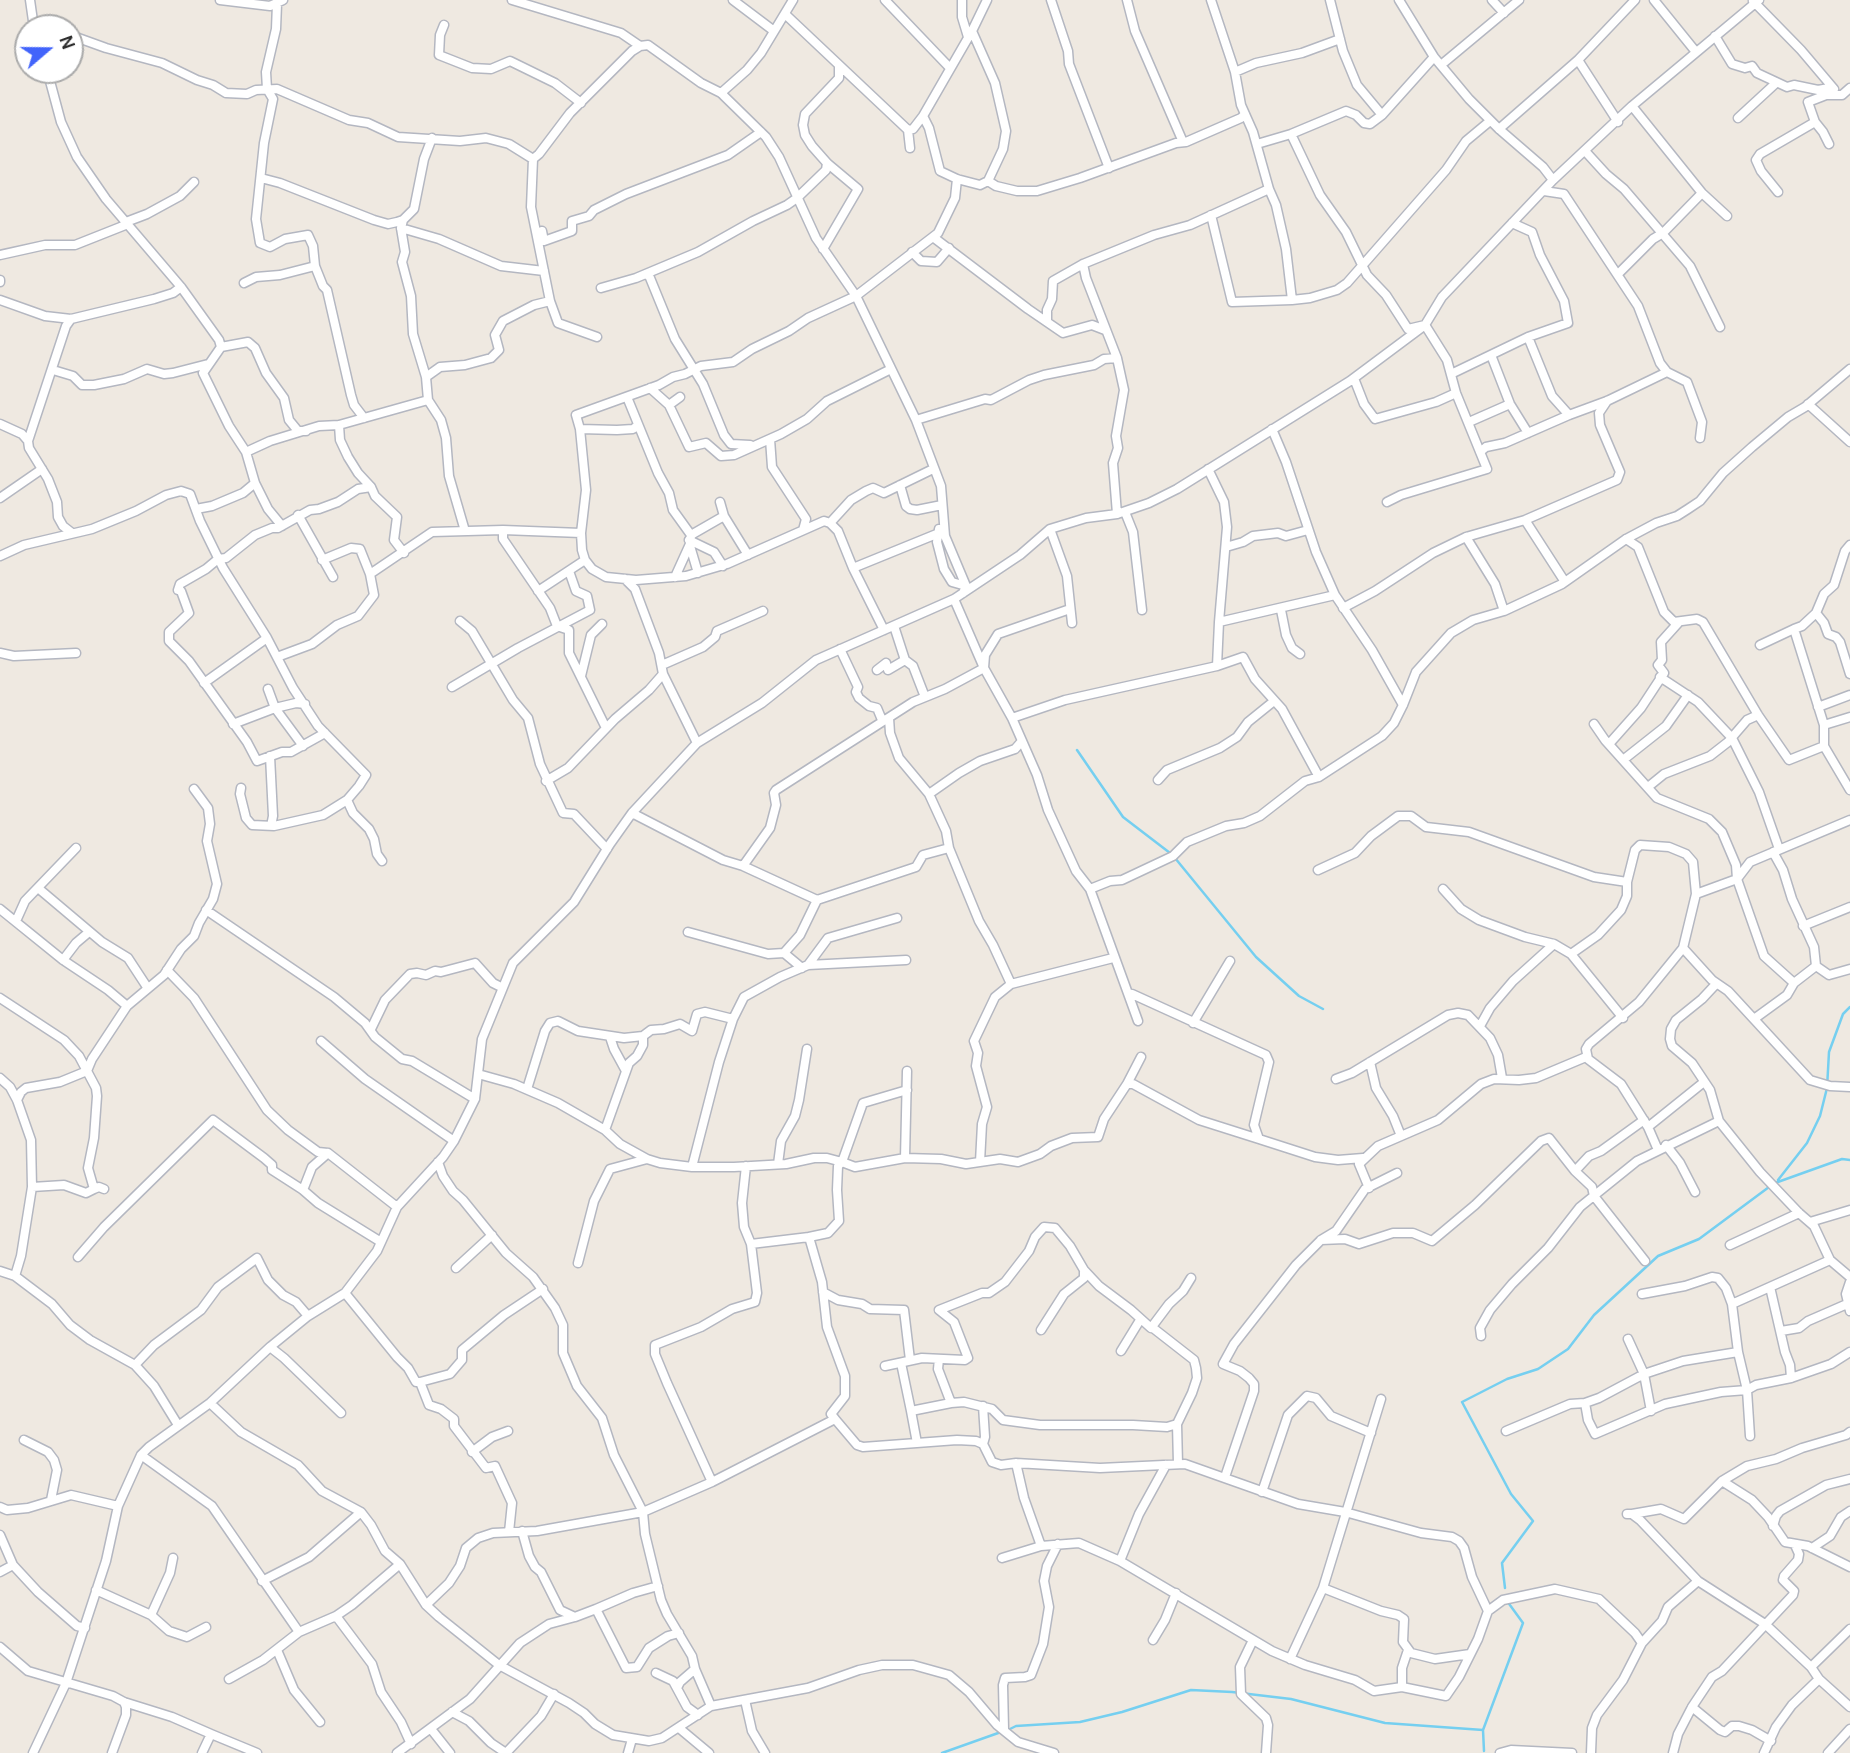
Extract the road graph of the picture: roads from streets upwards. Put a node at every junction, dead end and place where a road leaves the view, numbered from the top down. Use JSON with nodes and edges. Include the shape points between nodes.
{"nodes":[{"id":1,"x":220,"y":0,"type":"edge"},
{"id":2,"x":512,"y":0,"type":"edge"},
{"id":3,"x":733,"y":0,"type":"edge"},
{"id":4,"x":793,"y":0,"type":"edge"},
{"id":5,"x":885,"y":0,"type":"edge"},
{"id":6,"x":962,"y":0,"type":"edge"},
{"id":7,"x":986,"y":0,"type":"edge"},
{"id":8,"x":1051,"y":0,"type":"edge"},
{"id":9,"x":1127,"y":0,"type":"edge"},
{"id":10,"x":1211,"y":0,"type":"edge"},
{"id":11,"x":1331,"y":0,"type":"edge"},
{"id":12,"x":1399,"y":0,"type":"edge"},
{"id":13,"x":1492,"y":0,"type":"edge"},
{"id":14,"x":1519,"y":0,"type":"edge"},
{"id":15,"x":1635,"y":0,"type":"edge"},
{"id":16,"x":1654,"y":0,"type":"edge"},
{"id":17,"x":1756,"y":1,"type":"edge"},
{"id":18,"x":280,"y":2,"type":"edge"},
{"id":19,"x":1504,"y":13,"type":"junction"},
{"id":20,"x":785,"y":14,"type":"junction"},
{"id":21,"x":444,"y":25,"type":"dead end"},
{"id":22,"x":774,"y":31,"type":"junction"},
{"id":23,"x":970,"y":34,"type":"junction"},
{"id":24,"x":1715,"y":36,"type":"junction"},
{"id":25,"x":1340,"y":39,"type":"junction"},
{"id":26,"x":84,"y":40,"type":"edge"},
{"id":27,"x":640,"y":46,"type":"junction"},
{"id":28,"x":1696,"y":52,"type":"junction"},
{"id":29,"x":1434,"y":57,"type":"junction"},
{"id":30,"x":1578,"y":60,"type":"junction"},
{"id":31,"x":839,"y":65,"type":"junction"},
{"id":32,"x":1441,"y":65,"type":"junction"},
{"id":33,"x":950,"y":68,"type":"junction"},
{"id":34,"x":1235,"y":72,"type":"junction"},
{"id":35,"x":1776,"y":83,"type":"junction"},
{"id":36,"x":51,"y":84,"type":"edge"},
{"id":37,"x":1850,"y":88,"type":"edge"},
{"id":38,"x":267,"y":89,"type":"junction"},
{"id":39,"x":1828,"y":90,"type":"junction"},
{"id":40,"x":721,"y":93,"type":"junction"},
{"id":41,"x":581,"y":103,"type":"junction"},
{"id":42,"x":1632,"y":106,"type":"junction"},
{"id":43,"x":1245,"y":114,"type":"junction"},
{"id":44,"x":1382,"y":115,"type":"junction"},
{"id":45,"x":923,"y":116,"type":"junction"},
{"id":46,"x":1738,"y":118,"type":"dead end"},
{"id":47,"x":1490,"y":121,"type":"junction"},
{"id":48,"x":1618,"y":122,"type":"junction"},
{"id":49,"x":1815,"y":122,"type":"junction"},
{"id":50,"x":1499,"y":129,"type":"junction"},
{"id":51,"x":908,"y":130,"type":"junction"},
{"id":52,"x":761,"y":132,"type":"junction"},
{"id":53,"x":1291,"y":134,"type":"junction"},
{"id":54,"x":432,"y":138,"type":"junction"},
{"id":55,"x":1182,"y":142,"type":"junction"},
{"id":56,"x":1829,"y":144,"type":"dead end"},
{"id":57,"x":1257,"y":145,"type":"junction"},
{"id":58,"x":910,"y":148,"type":"dead end"},
{"id":59,"x":1585,"y":151,"type":"junction"},
{"id":60,"x":533,"y":159,"type":"junction"},
{"id":61,"x":827,"y":163,"type":"junction"},
{"id":62,"x":1109,"y":167,"type":"junction"},
{"id":63,"x":261,"y":178,"type":"junction"},
{"id":64,"x":957,"y":180,"type":"junction"},
{"id":65,"x":1553,"y":180,"type":"junction"},
{"id":66,"x":988,"y":181,"type":"junction"},
{"id":67,"x":194,"y":182,"type":"dead end"},
{"id":68,"x":1269,"y":189,"type":"junction"},
{"id":69,"x":1545,"y":191,"type":"junction"},
{"id":70,"x":1778,"y":192,"type":"dead end"},
{"id":71,"x":1702,"y":193,"type":"junction"},
{"id":72,"x":797,"y":198,"type":"junction"},
{"id":73,"x":1211,"y":215,"type":"junction"},
{"id":74,"x":1727,"y":216,"type":"dead end"},
{"id":75,"x":127,"y":223,"type":"junction"},
{"id":76,"x":1512,"y":223,"type":"junction"},
{"id":77,"x":402,"y":224,"type":"junction"},
{"id":78,"x":536,"y":226,"type":"junction"},
{"id":79,"x":1663,"y":233,"type":"junction"},
{"id":80,"x":933,"y":237,"type":"junction"},
{"id":81,"x":823,"y":248,"type":"junction"},
{"id":82,"x":950,"y":248,"type":"junction"},
{"id":83,"x":912,"y":252,"type":"junction"},
{"id":84,"x":0,"y":254,"type":"edge"},
{"id":85,"x":1363,"y":263,"type":"junction"},
{"id":86,"x":1083,"y":264,"type":"junction"},
{"id":87,"x":315,"y":266,"type":"junction"},
{"id":88,"x":544,"y":271,"type":"junction"},
{"id":89,"x":648,"y":273,"type":"junction"},
{"id":90,"x":1618,"y":274,"type":"junction"},
{"id":91,"x":244,"y":283,"type":"dead end"},
{"id":92,"x":181,"y":287,"type":"junction"},
{"id":93,"x":601,"y":288,"type":"dead end"},
{"id":94,"x":856,"y":296,"type":"junction"},
{"id":95,"x":0,"y":300,"type":"edge"},
{"id":96,"x":1292,"y":300,"type":"junction"},
{"id":97,"x":550,"y":301,"type":"junction"},
{"id":98,"x":71,"y":319,"type":"junction"},
{"id":99,"x":1047,"y":321,"type":"junction"},
{"id":100,"x":1425,"y":325,"type":"junction"},
{"id":101,"x":1720,"y":327,"type":"dead end"},
{"id":102,"x":1105,"y":330,"type":"junction"},
{"id":103,"x":597,"y":337,"type":"dead end"},
{"id":104,"x":1528,"y":337,"type":"junction"},
{"id":105,"x":221,"y":347,"type":"junction"},
{"id":106,"x":1491,"y":355,"type":"junction"},
{"id":107,"x":1116,"y":358,"type":"junction"},
{"id":108,"x":208,"y":364,"type":"junction"},
{"id":109,"x":53,"y":369,"type":"junction"},
{"id":110,"x":891,"y":369,"type":"junction"},
{"id":111,"x":1850,"y":369,"type":"edge"},
{"id":112,"x":694,"y":370,"type":"junction"},
{"id":113,"x":1667,"y":372,"type":"junction"},
{"id":114,"x":1451,"y":374,"type":"junction"},
{"id":115,"x":426,"y":377,"type":"junction"},
{"id":116,"x":1350,"y":381,"type":"junction"},
{"id":117,"x":650,"y":388,"type":"junction"},
{"id":118,"x":1456,"y":393,"type":"junction"},
{"id":119,"x":627,"y":397,"type":"junction"},
{"id":120,"x":680,"y":397,"type":"dead end"},
{"id":121,"x":428,"y":400,"type":"junction"},
{"id":122,"x":1607,"y":401,"type":"junction"},
{"id":123,"x":1510,"y":404,"type":"junction"},
{"id":124,"x":1808,"y":404,"type":"junction"},
{"id":125,"x":669,"y":405,"type":"junction"},
{"id":126,"x":1569,"y":415,"type":"junction"},
{"id":127,"x":365,"y":418,"type":"junction"},
{"id":128,"x":916,"y":420,"type":"junction"},
{"id":129,"x":1469,"y":422,"type":"junction"},
{"id":130,"x":0,"y":424,"type":"edge"},
{"id":131,"x":339,"y":425,"type":"junction"},
{"id":132,"x":638,"y":425,"type":"junction"},
{"id":133,"x":580,"y":429,"type":"junction"},
{"id":134,"x":1272,"y":429,"type":"junction"},
{"id":135,"x":306,"y":431,"type":"junction"},
{"id":136,"x":1528,"y":433,"type":"junction"},
{"id":137,"x":1700,"y":438,"type":"dead end"},
{"id":138,"x":770,"y":439,"type":"junction"},
{"id":139,"x":28,"y":441,"type":"junction"},
{"id":140,"x":1850,"y":442,"type":"edge"},
{"id":141,"x":758,"y":444,"type":"junction"},
{"id":142,"x":246,"y":452,"type":"junction"},
{"id":143,"x":1480,"y":452,"type":"junction"},
{"id":144,"x":42,"y":469,"type":"junction"},
{"id":145,"x":933,"y":469,"type":"junction"},
{"id":146,"x":1208,"y":469,"type":"junction"},
{"id":147,"x":255,"y":483,"type":"junction"},
{"id":148,"x":900,"y":485,"type":"junction"},
{"id":149,"x":371,"y":487,"type":"junction"},
{"id":150,"x":0,"y":498,"type":"edge"},
{"id":151,"x":720,"y":502,"type":"dead end"},
{"id":152,"x":1387,"y":502,"type":"dead end"},
{"id":153,"x":942,"y":507,"type":"junction"},
{"id":154,"x":196,"y":509,"type":"junction"},
{"id":155,"x":1121,"y":513,"type":"junction"},
{"id":156,"x":298,"y":515,"type":"junction"},
{"id":157,"x":724,"y":516,"type":"junction"},
{"id":158,"x":1525,"y":520,"type":"junction"},
{"id":159,"x":830,"y":523,"type":"junction"},
{"id":160,"x":282,"y":526,"type":"junction"},
{"id":161,"x":1050,"y":529,"type":"junction"},
{"id":162,"x":503,"y":530,"type":"junction"},
{"id":163,"x":803,"y":530,"type":"junction"},
{"id":164,"x":1308,"y":530,"type":"junction"},
{"id":165,"x":465,"y":531,"type":"junction"},
{"id":166,"x":72,"y":533,"type":"junction"},
{"id":167,"x":580,"y":533,"type":"junction"},
{"id":168,"x":939,"y":533,"type":"junction"},
{"id":169,"x":1466,"y":537,"type":"junction"},
{"id":170,"x":1626,"y":539,"type":"junction"},
{"id":171,"x":690,"y":540,"type":"junction"},
{"id":172,"x":1850,"y":545,"type":"edge"},
{"id":173,"x":1226,"y":547,"type":"junction"},
{"id":174,"x":404,"y":553,"type":"junction"},
{"id":175,"x":748,"y":555,"type":"junction"},
{"id":176,"x":0,"y":556,"type":"edge"},
{"id":177,"x":218,"y":559,"type":"junction"},
{"id":178,"x":322,"y":560,"type":"junction"},
{"id":179,"x":584,"y":560,"type":"junction"},
{"id":180,"x":723,"y":566,"type":"junction"},
{"id":181,"x":853,"y":569,"type":"junction"},
{"id":182,"x":569,"y":571,"type":"junction"},
{"id":183,"x":698,"y":573,"type":"junction"},
{"id":184,"x":370,"y":575,"type":"junction"},
{"id":185,"x":333,"y":577,"type":"dead end"},
{"id":186,"x":675,"y":577,"type":"junction"},
{"id":187,"x":1565,"y":582,"type":"junction"},
{"id":188,"x":636,"y":585,"type":"junction"},
{"id":189,"x":965,"y":590,"type":"junction"},
{"id":190,"x":538,"y":591,"type":"junction"},
{"id":191,"x":1335,"y":595,"type":"junction"},
{"id":192,"x":954,"y":599,"type":"junction"},
{"id":193,"x":1343,"y":608,"type":"junction"},
{"id":194,"x":1070,"y":609,"type":"junction"},
{"id":195,"x":1142,"y":610,"type":"dead end"},
{"id":196,"x":1281,"y":610,"type":"junction"},
{"id":197,"x":763,"y":611,"type":"dead end"},
{"id":198,"x":1504,"y":611,"type":"junction"},
{"id":199,"x":1816,"y":613,"type":"junction"},
{"id":200,"x":460,"y":621,"type":"dead end"},
{"id":201,"x":1219,"y":622,"type":"junction"},
{"id":202,"x":1679,"y":622,"type":"junction"},
{"id":203,"x":1072,"y":623,"type":"dead end"},
{"id":204,"x":602,"y":624,"type":"dead end"},
{"id":205,"x":558,"y":626,"type":"junction"},
{"id":206,"x":894,"y":626,"type":"junction"},
{"id":207,"x":1794,"y":629,"type":"junction"},
{"id":208,"x":884,"y":630,"type":"junction"},
{"id":209,"x":267,"y":638,"type":"junction"},
{"id":210,"x":1760,"y":645,"type":"dead end"},
{"id":211,"x":840,"y":649,"type":"junction"},
{"id":212,"x":0,"y":653,"type":"edge"},
{"id":213,"x":76,"y":653,"type":"dead end"},
{"id":214,"x":1300,"y":654,"type":"dead end"},
{"id":215,"x":277,"y":657,"type":"junction"},
{"id":216,"x":905,"y":660,"type":"junction"},
{"id":217,"x":492,"y":663,"type":"junction"},
{"id":218,"x":662,"y":664,"type":"junction"},
{"id":219,"x":1217,"y":666,"type":"junction"},
{"id":220,"x":984,"y":668,"type":"junction"},
{"id":221,"x":877,"y":670,"type":"dead end"},
{"id":222,"x":663,"y":674,"type":"junction"},
{"id":223,"x":1850,"y":674,"type":"edge"},
{"id":224,"x":1660,"y":677,"type":"junction"},
{"id":225,"x":582,"y":679,"type":"junction"},
{"id":226,"x":204,"y":683,"type":"junction"},
{"id":227,"x":452,"y":687,"type":"dead end"},
{"id":228,"x":268,"y":689,"type":"dead end"},
{"id":229,"x":1688,"y":695,"type":"junction"},
{"id":230,"x":1850,"y":695,"type":"edge"},
{"id":231,"x":925,"y":697,"type":"junction"},
{"id":232,"x":1274,"y":701,"type":"junction"},
{"id":233,"x":305,"y":704,"type":"junction"},
{"id":234,"x":1403,"y":705,"type":"junction"},
{"id":235,"x":1818,"y":707,"type":"junction"},
{"id":236,"x":275,"y":708,"type":"junction"},
{"id":237,"x":1758,"y":715,"type":"junction"},
{"id":238,"x":1850,"y":717,"type":"edge"},
{"id":239,"x":1012,"y":718,"type":"junction"},
{"id":240,"x":886,"y":719,"type":"junction"},
{"id":241,"x":233,"y":724,"type":"junction"},
{"id":242,"x":1594,"y":724,"type":"dead end"},
{"id":243,"x":1824,"y":725,"type":"junction"},
{"id":244,"x":606,"y":728,"type":"junction"},
{"id":245,"x":325,"y":733,"type":"junction"},
{"id":246,"x":1732,"y":738,"type":"junction"},
{"id":247,"x":1023,"y":741,"type":"junction"},
{"id":248,"x":697,"y":743,"type":"junction"},
{"id":249,"x":1609,"y":744,"type":"junction"},
{"id":250,"x":303,"y":746,"type":"junction"},
{"id":251,"x":1824,"y":746,"type":"junction"},
{"id":252,"x":270,"y":756,"type":"junction"},
{"id":253,"x":1623,"y":760,"type":"junction"},
{"id":254,"x":1319,"y":777,"type":"junction"},
{"id":255,"x":1158,"y":780,"type":"dead end"},
{"id":256,"x":546,"y":781,"type":"junction"},
{"id":257,"x":1648,"y":787,"type":"junction"},
{"id":258,"x":241,"y":788,"type":"dead end"},
{"id":259,"x":194,"y":789,"type":"dead end"},
{"id":260,"x":1850,"y":790,"type":"edge"},
{"id":261,"x":929,"y":794,"type":"junction"},
{"id":262,"x":347,"y":800,"type":"junction"},
{"id":263,"x":632,"y":813,"type":"junction"},
{"id":264,"x":1850,"y":820,"type":"edge"},
{"id":265,"x":271,"y":826,"type":"junction"},
{"id":266,"x":76,"y":848,"type":"dead end"},
{"id":267,"x":949,"y":848,"type":"junction"},
{"id":268,"x":607,"y":849,"type":"junction"},
{"id":269,"x":1776,"y":850,"type":"junction"},
{"id":270,"x":382,"y":861,"type":"dead end"},
{"id":271,"x":743,"y":866,"type":"junction"},
{"id":272,"x":1318,"y":870,"type":"dead end"},
{"id":273,"x":1737,"y":879,"type":"junction"},
{"id":274,"x":1627,"y":882,"type":"junction"},
{"id":275,"x":37,"y":888,"type":"junction"},
{"id":276,"x":1090,"y":889,"type":"junction"},
{"id":277,"x":1443,"y":889,"type":"dead end"},
{"id":278,"x":1696,"y":894,"type":"junction"},
{"id":279,"x":817,"y":900,"type":"junction"},
{"id":280,"x":1850,"y":906,"type":"edge"},
{"id":281,"x":0,"y":909,"type":"edge"},
{"id":282,"x":206,"y":909,"type":"junction"},
{"id":283,"x":897,"y":918,"type":"dead end"},
{"id":284,"x":16,"y":921,"type":"junction"},
{"id":285,"x":1803,"y":926,"type":"junction"},
{"id":286,"x":89,"y":932,"type":"junction"},
{"id":287,"x":688,"y":932,"type":"dead end"},
{"id":288,"x":1554,"y":944,"type":"junction"},
{"id":289,"x":1683,"y":948,"type":"junction"},
{"id":290,"x":784,"y":953,"type":"junction"},
{"id":291,"x":1572,"y":954,"type":"junction"},
{"id":292,"x":1113,"y":958,"type":"junction"},
{"id":293,"x":63,"y":960,"type":"junction"},
{"id":294,"x":906,"y":960,"type":"dead end"},
{"id":295,"x":1230,"y":961,"type":"dead end"},
{"id":296,"x":805,"y":966,"type":"junction"},
{"id":297,"x":1816,"y":966,"type":"junction"},
{"id":298,"x":1850,"y":969,"type":"edge"},
{"id":299,"x":167,"y":970,"type":"junction"},
{"id":300,"x":1794,"y":983,"type":"junction"},
{"id":301,"x":1011,"y":984,"type":"junction"},
{"id":302,"x":1716,"y":984,"type":"junction"},
{"id":303,"x":148,"y":987,"type":"junction"},
{"id":304,"x":501,"y":987,"type":"junction"},
{"id":305,"x":1132,"y":994,"type":"dead end"},
{"id":306,"x":0,"y":998,"type":"edge"},
{"id":307,"x":127,"y":1006,"type":"junction"},
{"id":308,"x":733,"y":1018,"type":"junction"},
{"id":309,"x":1622,"y":1018,"type":"junction"},
{"id":310,"x":1754,"y":1019,"type":"junction"},
{"id":311,"x":1138,"y":1020,"type":"dead end"},
{"id":312,"x":1194,"y":1023,"type":"junction"},
{"id":313,"x":1480,"y":1026,"type":"junction"},
{"id":314,"x":371,"y":1030,"type":"junction"},
{"id":315,"x":643,"y":1036,"type":"junction"},
{"id":316,"x":611,"y":1037,"type":"junction"},
{"id":317,"x":321,"y":1041,"type":"dead end"},
{"id":318,"x":807,"y":1049,"type":"dead end"},
{"id":319,"x":1586,"y":1056,"type":"junction"},
{"id":320,"x":1141,"y":1057,"type":"dead end"},
{"id":321,"x":1370,"y":1062,"type":"junction"},
{"id":322,"x":87,"y":1070,"type":"junction"},
{"id":323,"x":626,"y":1071,"type":"junction"},
{"id":324,"x":906,"y":1071,"type":"dead end"},
{"id":325,"x":478,"y":1074,"type":"junction"},
{"id":326,"x":0,"y":1078,"type":"edge"},
{"id":327,"x":1502,"y":1078,"type":"junction"},
{"id":328,"x":1336,"y":1079,"type":"dead end"},
{"id":329,"x":1704,"y":1082,"type":"junction"},
{"id":330,"x":1127,"y":1084,"type":"junction"},
{"id":331,"x":1850,"y":1087,"type":"edge"},
{"id":332,"x":527,"y":1089,"type":"junction"},
{"id":333,"x":907,"y":1090,"type":"junction"},
{"id":334,"x":475,"y":1099,"type":"junction"},
{"id":335,"x":18,"y":1101,"type":"junction"},
{"id":336,"x":1719,"y":1121,"type":"junction"},
{"id":337,"x":1646,"y":1123,"type":"junction"},
{"id":338,"x":605,"y":1130,"type":"junction"},
{"id":339,"x":1401,"y":1136,"type":"junction"},
{"id":340,"x":1259,"y":1139,"type":"junction"},
{"id":341,"x":454,"y":1141,"type":"junction"},
{"id":342,"x":1662,"y":1148,"type":"junction"},
{"id":343,"x":328,"y":1153,"type":"junction"},
{"id":344,"x":905,"y":1158,"type":"junction"},
{"id":345,"x":1363,"y":1158,"type":"junction"},
{"id":346,"x":647,"y":1159,"type":"junction"},
{"id":347,"x":438,"y":1161,"type":"junction"},
{"id":348,"x":842,"y":1162,"type":"junction"},
{"id":349,"x":980,"y":1162,"type":"junction"},
{"id":350,"x":778,"y":1164,"type":"junction"},
{"id":351,"x":746,"y":1166,"type":"junction"},
{"id":352,"x":692,"y":1167,"type":"junction"},
{"id":353,"x":1574,"y":1171,"type":"junction"},
{"id":354,"x":1397,"y":1173,"type":"dead end"},
{"id":355,"x":32,"y":1187,"type":"junction"},
{"id":356,"x":1369,"y":1188,"type":"junction"},
{"id":357,"x":94,"y":1189,"type":"junction"},
{"id":358,"x":104,"y":1189,"type":"dead end"},
{"id":359,"x":303,"y":1190,"type":"junction"},
{"id":360,"x":1695,"y":1192,"type":"dead end"},
{"id":361,"x":1594,"y":1196,"type":"junction"},
{"id":362,"x":397,"y":1207,"type":"junction"},
{"id":363,"x":1850,"y":1210,"type":"edge"},
{"id":364,"x":1799,"y":1213,"type":"junction"},
{"id":365,"x":1810,"y":1222,"type":"junction"},
{"id":366,"x":492,"y":1235,"type":"junction"},
{"id":367,"x":810,"y":1237,"type":"junction"},
{"id":368,"x":1321,"y":1240,"type":"junction"},
{"id":369,"x":381,"y":1242,"type":"junction"},
{"id":370,"x":751,"y":1244,"type":"junction"},
{"id":371,"x":1730,"y":1245,"type":"dead end"},
{"id":372,"x":78,"y":1257,"type":"dead end"},
{"id":373,"x":1830,"y":1260,"type":"junction"},
{"id":374,"x":1645,"y":1261,"type":"dead end"},
{"id":375,"x":578,"y":1263,"type":"dead end"},
{"id":376,"x":456,"y":1268,"type":"dead end"},
{"id":377,"x":1084,"y":1270,"type":"junction"},
{"id":378,"x":0,"y":1271,"type":"edge"},
{"id":379,"x":15,"y":1276,"type":"junction"},
{"id":380,"x":1191,"y":1278,"type":"dead end"},
{"id":381,"x":1850,"y":1280,"type":"edge"},
{"id":382,"x":1770,"y":1287,"type":"junction"},
{"id":383,"x":543,"y":1289,"type":"junction"},
{"id":384,"x":822,"y":1292,"type":"junction"},
{"id":385,"x":345,"y":1293,"type":"junction"},
{"id":386,"x":1642,"y":1294,"type":"dead end"},
{"id":387,"x":960,"y":1304,"type":"junction"},
{"id":388,"x":1732,"y":1304,"type":"junction"},
{"id":389,"x":1849,"y":1308,"type":"edge"},
{"id":390,"x":308,"y":1316,"type":"junction"},
{"id":391,"x":1140,"y":1320,"type":"junction"},
{"id":392,"x":954,"y":1322,"type":"junction"},
{"id":393,"x":1153,"y":1328,"type":"junction"},
{"id":394,"x":1041,"y":1331,"type":"dead end"},
{"id":395,"x":1781,"y":1331,"type":"junction"},
{"id":396,"x":1481,"y":1336,"type":"dead end"},
{"id":397,"x":1628,"y":1339,"type":"dead end"},
{"id":398,"x":270,"y":1347,"type":"junction"},
{"id":399,"x":1121,"y":1351,"type":"dead end"},
{"id":400,"x":1738,"y":1352,"type":"junction"},
{"id":401,"x":1850,"y":1352,"type":"edge"},
{"id":402,"x":939,"y":1359,"type":"junction"},
{"id":403,"x":910,"y":1360,"type":"junction"},
{"id":404,"x":901,"y":1363,"type":"junction"},
{"id":405,"x":135,"y":1365,"type":"junction"},
{"id":406,"x":885,"y":1366,"type":"dead end"},
{"id":407,"x":1644,"y":1374,"type":"junction"},
{"id":408,"x":1791,"y":1378,"type":"junction"},
{"id":409,"x":420,"y":1382,"type":"junction"},
{"id":410,"x":1747,"y":1390,"type":"junction"},
{"id":411,"x":1381,"y":1399,"type":"dead end"},
{"id":412,"x":211,"y":1403,"type":"junction"},
{"id":413,"x":1586,"y":1403,"type":"junction"},
{"id":414,"x":950,"y":1404,"type":"junction"},
{"id":415,"x":983,"y":1406,"type":"junction"},
{"id":416,"x":911,"y":1411,"type":"junction"},
{"id":417,"x":1651,"y":1411,"type":"junction"},
{"id":418,"x":341,"y":1413,"type":"dead end"},
{"id":419,"x":835,"y":1419,"type":"junction"},
{"id":420,"x":1177,"y":1424,"type":"junction"},
{"id":421,"x":178,"y":1425,"type":"junction"},
{"id":422,"x":508,"y":1431,"type":"dead end"},
{"id":423,"x":1506,"y":1431,"type":"dead end"},
{"id":424,"x":1850,"y":1432,"type":"edge"},
{"id":425,"x":1371,"y":1433,"type":"junction"},
{"id":426,"x":1750,"y":1436,"type":"dead end"},
{"id":427,"x":24,"y":1440,"type":"dead end"},
{"id":428,"x":917,"y":1443,"type":"junction"},
{"id":429,"x":983,"y":1444,"type":"junction"},
{"id":430,"x":472,"y":1452,"type":"junction"},
{"id":431,"x":141,"y":1455,"type":"junction"},
{"id":432,"x":1016,"y":1463,"type":"junction"},
{"id":433,"x":1178,"y":1464,"type":"junction"},
{"id":434,"x":1166,"y":1465,"type":"junction"},
{"id":435,"x":1225,"y":1477,"type":"junction"},
{"id":436,"x":1850,"y":1479,"type":"edge"},
{"id":437,"x":1722,"y":1481,"type":"junction"},
{"id":438,"x":712,"y":1482,"type":"junction"},
{"id":439,"x":1262,"y":1492,"type":"junction"},
{"id":440,"x":51,"y":1500,"type":"junction"},
{"id":441,"x":118,"y":1506,"type":"junction"},
{"id":442,"x":0,"y":1507,"type":"edge"},
{"id":443,"x":1850,"y":1511,"type":"edge"},
{"id":444,"x":361,"y":1512,"type":"junction"},
{"id":445,"x":643,"y":1512,"type":"junction"},
{"id":446,"x":1345,"y":1512,"type":"junction"},
{"id":447,"x":1773,"y":1526,"type":"junction"},
{"id":448,"x":522,"y":1531,"type":"junction"},
{"id":449,"x":509,"y":1532,"type":"junction"},
{"id":450,"x":0,"y":1535,"type":"edge"},
{"id":451,"x":1058,"y":1544,"type":"junction"},
{"id":452,"x":1795,"y":1545,"type":"junction"},
{"id":453,"x":1041,"y":1546,"type":"junction"},
{"id":454,"x":1812,"y":1548,"type":"junction"},
{"id":455,"x":1850,"y":1557,"type":"edge"},
{"id":456,"x":173,"y":1558,"type":"dead end"},
{"id":457,"x":1002,"y":1558,"type":"dead end"},
{"id":458,"x":1838,"y":1560,"type":"junction"},
{"id":459,"x":1120,"y":1561,"type":"junction"},
{"id":460,"x":13,"y":1564,"type":"junction"},
{"id":461,"x":400,"y":1564,"type":"junction"},
{"id":462,"x":1850,"y":1567,"type":"edge"},
{"id":463,"x":0,"y":1572,"type":"edge"},
{"id":464,"x":262,"y":1581,"type":"junction"},
{"id":465,"x":1698,"y":1581,"type":"junction"},
{"id":466,"x":658,"y":1586,"type":"junction"},
{"id":467,"x":1323,"y":1588,"type":"junction"},
{"id":468,"x":96,"y":1590,"type":"junction"},
{"id":469,"x":1177,"y":1593,"type":"junction"},
{"id":470,"x":426,"y":1605,"type":"junction"},
{"id":471,"x":596,"y":1609,"type":"junction"},
{"id":472,"x":1488,"y":1611,"type":"junction"},
{"id":473,"x":151,"y":1615,"type":"junction"},
{"id":474,"x":336,"y":1616,"type":"junction"},
{"id":475,"x":575,"y":1617,"type":"junction"},
{"id":476,"x":1765,"y":1625,"type":"junction"},
{"id":477,"x":206,"y":1627,"type":"dead end"},
{"id":478,"x":85,"y":1628,"type":"junction"},
{"id":479,"x":1850,"y":1629,"type":"edge"},
{"id":480,"x":299,"y":1632,"type":"junction"},
{"id":481,"x":679,"y":1633,"type":"junction"},
{"id":482,"x":1153,"y":1640,"type":"dead end"},
{"id":483,"x":1253,"y":1640,"type":"junction"},
{"id":484,"x":1642,"y":1643,"type":"junction"},
{"id":485,"x":0,"y":1647,"type":"edge"},
{"id":486,"x":277,"y":1650,"type":"junction"},
{"id":487,"x":1408,"y":1650,"type":"junction"},
{"id":488,"x":1470,"y":1654,"type":"junction"},
{"id":489,"x":1290,"y":1659,"type":"junction"},
{"id":490,"x":499,"y":1665,"type":"junction"},
{"id":491,"x":1811,"y":1667,"type":"junction"},
{"id":492,"x":695,"y":1669,"type":"junction"},
{"id":493,"x":656,"y":1673,"type":"dead end"},
{"id":494,"x":229,"y":1679,"type":"dead end"},
{"id":495,"x":1819,"y":1679,"type":"junction"},
{"id":496,"x":66,"y":1683,"type":"junction"},
{"id":497,"x":1402,"y":1687,"type":"junction"},
{"id":498,"x":677,"y":1688,"type":"junction"},
{"id":499,"x":554,"y":1694,"type":"junction"},
{"id":500,"x":745,"y":1700,"type":"junction"},
{"id":501,"x":124,"y":1702,"type":"junction"},
{"id":502,"x":711,"y":1706,"type":"junction"},
{"id":503,"x":1692,"y":1707,"type":"junction"},
{"id":504,"x":1850,"y":1707,"type":"edge"},
{"id":505,"x":452,"y":1712,"type":"junction"},
{"id":506,"x":698,"y":1715,"type":"junction"},
{"id":507,"x":320,"y":1722,"type":"dead end"},
{"id":508,"x":679,"y":1728,"type":"junction"},
{"id":509,"x":431,"y":1729,"type":"junction"},
{"id":510,"x":1003,"y":1729,"type":"junction"},
{"id":511,"x":1850,"y":1729,"type":"edge"},
{"id":512,"x":211,"y":1734,"type":"junction"},
{"id":513,"x":632,"y":1740,"type":"junction"},
{"id":514,"x":1771,"y":1741,"type":"junction"},
{"id":515,"x":411,"y":1744,"type":"junction"},
{"id":516,"x":36,"y":1752,"type":"edge"},
{"id":517,"x":112,"y":1753,"type":"edge"},
{"id":518,"x":202,"y":1753,"type":"edge"},
{"id":519,"x":257,"y":1753,"type":"edge"},
{"id":520,"x":397,"y":1753,"type":"edge"},
{"id":521,"x":450,"y":1753,"type":"edge"},
{"id":522,"x":506,"y":1753,"type":"edge"},
{"id":523,"x":628,"y":1753,"type":"edge"},
{"id":524,"x":709,"y":1753,"type":"edge"},
{"id":525,"x":765,"y":1753,"type":"edge"},
{"id":526,"x":1054,"y":1753,"type":"edge"},
{"id":527,"x":1266,"y":1753,"type":"edge"},
{"id":528,"x":1500,"y":1753,"type":"edge"},
{"id":529,"x":1572,"y":1753,"type":"edge"},
{"id":530,"x":1591,"y":1753,"type":"edge"},
{"id":531,"x":1674,"y":1753,"type":"edge"},
{"id":532,"x":1764,"y":1753,"type":"edge"},
{"id":533,"x":1828,"y":1753,"type":"edge"}],
"edges":[{"from":1,"to":18,"type":"street","via":[[270,6]]},
{"from":2,"to":27,"type":"street","via":[[621,33]]},
{"from":3,"to":22,"type":"street"},
{"from":4,"to":20,"type":"street"},
{"from":5,"to":33,"type":"street"},
{"from":6,"to":23,"type":"street","via":[[962,17]]},
{"from":7,"to":23,"type":"street"},
{"from":8,"to":62,"type":"street","via":[[1069,64]]},
{"from":9,"to":55,"type":"street","via":[[1135,31]]},
{"from":10,"to":34,"type":"street"},
{"from":11,"to":25,"type":"street"},
{"from":12,"to":29,"type":"street"},
{"from":13,"to":19,"type":"street"},
{"from":14,"to":19,"type":"street"},
{"from":15,"to":30,"type":"street"},
{"from":16,"to":28,"type":"street"},
{"from":17,"to":24,"type":"street"},
{"from":17,"to":39,"type":"street","via":[[1801,50]]},
{"from":18,"to":38,"type":"street","via":[[266,72]]},
{"from":19,"to":32,"type":"street"},
{"from":20,"to":22,"type":"street"},
{"from":20,"to":31,"type":"street"},
{"from":21,"to":41,"type":"street","via":[[439,55],[472,68],[491,69],[510,61],[555,83]]},
{"from":22,"to":40,"type":"street","via":[[747,70]]},
{"from":23,"to":33,"type":"street"},
{"from":23,"to":66,"type":"street","via":[[995,83],[1006,131]]},
{"from":24,"to":28,"type":"street"},
{"from":24,"to":35,"type":"street","via":[[1732,64],[1752,66]]},
{"from":25,"to":34,"type":"street"},
{"from":25,"to":44,"type":"street","via":[[1357,85]]},
{"from":26,"to":38,"type":"street","via":[[162,63],[226,93]]},
{"from":27,"to":40,"type":"street","via":[[648,45]]},
{"from":27,"to":41,"type":"street"},
{"from":28,"to":42,"type":"street"},
{"from":29,"to":32,"type":"street"},
{"from":29,"to":44,"type":"street"},
{"from":30,"to":48,"type":"street"},
{"from":30,"to":50,"type":"street"},
{"from":31,"to":51,"type":"street"},
{"from":31,"to":61,"type":"street","via":[[839,78],[806,114],[803,125],[805,135]]},
{"from":32,"to":47,"type":"street"},
{"from":33,"to":45,"type":"street"},
{"from":34,"to":43,"type":"street"},
{"from":35,"to":39,"type":"street"},
{"from":35,"to":46,"type":"street"},
{"from":36,"to":75,"type":"street","via":[[77,157]]},
{"from":37,"to":39,"type":"street","via":[[1842,95]]},
{"from":38,"to":54,"type":"street","via":[[398,136]]},
{"from":38,"to":63,"type":"street","via":[[273,99]]},
{"from":39,"to":49,"type":"street","via":[[1808,102]]},
{"from":40,"to":52,"type":"street"},
{"from":41,"to":60,"type":"street"},
{"from":42,"to":48,"type":"street"},
{"from":42,"to":71,"type":"street"},
{"from":43,"to":55,"type":"street"},
{"from":43,"to":57,"type":"street"},
{"from":44,"to":53,"type":"street","via":[[1370,124],[1346,111]]},
{"from":45,"to":51,"type":"street"},
{"from":45,"to":64,"type":"street","via":[[940,171]]},
{"from":47,"to":50,"type":"street"},
{"from":47,"to":85,"type":"street","via":[[1466,141]]},
{"from":48,"to":59,"type":"street"},
{"from":49,"to":56,"type":"street"},
{"from":49,"to":70,"type":"street","via":[[1756,160]]},
{"from":50,"to":65,"type":"street"},
{"from":51,"to":58,"type":"street"},
{"from":52,"to":72,"type":"street","via":[[779,157]]},
{"from":52,"to":78,"type":"street","via":[[728,155],[626,194],[572,221],[572,231],[544,241]]},
{"from":53,"to":57,"type":"street"},
{"from":53,"to":85,"type":"street","via":[[1320,195]]},
{"from":54,"to":60,"type":"street","via":[[486,138],[509,144]]},
{"from":54,"to":77,"type":"street","via":[[414,209]]},
{"from":55,"to":62,"type":"street"},
{"from":57,"to":68,"type":"street"},
{"from":59,"to":65,"type":"street"},
{"from":59,"to":79,"type":"street"},
{"from":60,"to":78,"type":"street","via":[[531,207]]},
{"from":61,"to":72,"type":"street","via":[[826,170]]},
{"from":61,"to":81,"type":"street","via":[[858,189]]},
{"from":62,"to":66,"type":"street","via":[[1037,191],[1017,191]]},
{"from":63,"to":77,"type":"street","via":[[388,224]]},
{"from":63,"to":87,"type":"street","via":[[256,219],[260,243],[270,247],[308,235]]},
{"from":64,"to":66,"type":"street","via":[[980,185]]},
{"from":64,"to":80,"type":"street","via":[[955,198]]},
{"from":65,"to":69,"type":"street"},
{"from":67,"to":75,"type":"street","via":[[180,195]]},
{"from":68,"to":73,"type":"street"},
{"from":68,"to":96,"type":"street","via":[[1284,238]]},
{"from":69,"to":76,"type":"street"},
{"from":69,"to":90,"type":"street","via":[[1564,194]]},
{"from":71,"to":74,"type":"street"},
{"from":71,"to":79,"type":"street"},
{"from":72,"to":81,"type":"street"},
{"from":72,"to":89,"type":"street","via":[[698,252]]},
{"from":73,"to":86,"type":"street"},
{"from":73,"to":96,"type":"street","via":[[1232,302]]},
{"from":75,"to":84,"type":"street","via":[[75,245]]},
{"from":75,"to":92,"type":"street"},
{"from":76,"to":100,"type":"street","via":[[1442,298]]},
{"from":76,"to":104,"type":"street","via":[[1532,232],[1564,301],[1568,323]]},
{"from":77,"to":88,"type":"street","via":[[501,266]]},
{"from":77,"to":115,"type":"street","via":[[402,262],[412,303],[413,334]]},
{"from":78,"to":88,"type":"street"},
{"from":79,"to":90,"type":"street"},
{"from":79,"to":101,"type":"street","via":[[1690,266]]},
{"from":80,"to":82,"type":"street"},
{"from":80,"to":83,"type":"street"},
{"from":81,"to":94,"type":"street"},
{"from":82,"to":83,"type":"street","via":[[937,262],[921,261]]},
{"from":82,"to":99,"type":"street"},
{"from":83,"to":94,"type":"street"},
{"from":85,"to":96,"type":"street","via":[[1337,290]]},
{"from":85,"to":100,"type":"street","via":[[1408,329]]},
{"from":86,"to":99,"type":"street","via":[[1053,281]]},
{"from":86,"to":102,"type":"street"},
{"from":87,"to":91,"type":"street"},
{"from":87,"to":127,"type":"street","via":[[327,290],[351,396]]},
{"from":88,"to":97,"type":"street"},
{"from":89,"to":93,"type":"street"},
{"from":89,"to":112,"type":"street","via":[[675,339]]},
{"from":90,"to":113,"type":"street","via":[[1641,312]]},
{"from":92,"to":98,"type":"street","via":[[153,299]]},
{"from":92,"to":105,"type":"street"},
{"from":94,"to":110,"type":"street"},
{"from":94,"to":112,"type":"street","via":[[733,362]]},
{"from":95,"to":98,"type":"street","via":[[45,316]]},
{"from":97,"to":103,"type":"street","via":[[558,323]]},
{"from":97,"to":115,"type":"street","via":[[503,321],[495,335],[499,349],[491,358],[440,367]]},
{"from":98,"to":109,"type":"street"},
{"from":99,"to":102,"type":"street","via":[[1063,332],[1092,325]]},
{"from":100,"to":114,"type":"street"},
{"from":100,"to":116,"type":"street"},
{"from":102,"to":107,"type":"street"},
{"from":104,"to":106,"type":"street"},
{"from":104,"to":126,"type":"street","via":[[1552,396]]},
{"from":105,"to":108,"type":"street"},
{"from":105,"to":135,"type":"street","via":[[248,342],[255,348],[284,398],[289,419],[298,431]]},
{"from":106,"to":114,"type":"street"},
{"from":106,"to":123,"type":"street"},
{"from":107,"to":128,"type":"street","via":[[1044,375],[991,400]]},
{"from":107,"to":155,"type":"street","via":[[1124,390],[1113,463]]},
{"from":108,"to":109,"type":"street","via":[[164,374],[146,369],[94,385],[82,385],[73,376]]},
{"from":108,"to":142,"type":"street","via":[[203,373]]},
{"from":109,"to":139,"type":"street"},
{"from":110,"to":128,"type":"street"},
{"from":110,"to":138,"type":"street","via":[[827,401],[807,419]]},
{"from":111,"to":124,"type":"street"},
{"from":112,"to":117,"type":"street"},
{"from":112,"to":141,"type":"street","via":[[731,444]]},
{"from":113,"to":122,"type":"street"},
{"from":113,"to":137,"type":"street","via":[[1686,382],[1702,422]]},
{"from":114,"to":118,"type":"street"},
{"from":115,"to":121,"type":"street"},
{"from":116,"to":118,"type":"street","via":[[1355,381],[1363,404],[1375,419]]},
{"from":116,"to":134,"type":"street"},
{"from":117,"to":119,"type":"street"},
{"from":117,"to":125,"type":"street"},
{"from":118,"to":129,"type":"street"},
{"from":119,"to":132,"type":"street"},
{"from":119,"to":133,"type":"street","via":[[576,415]]},
{"from":120,"to":125,"type":"street"},
{"from":121,"to":127,"type":"street"},
{"from":121,"to":165,"type":"street","via":[[442,420],[449,476]]},
{"from":122,"to":126,"type":"street"},
{"from":122,"to":158,"type":"street","via":[[1599,413],[1600,425],[1620,472],[1617,480]]},
{"from":123,"to":129,"type":"street"},
{"from":123,"to":136,"type":"street"},
{"from":124,"to":140,"type":"street"},
{"from":124,"to":170,"type":"street","via":[[1723,473],[1700,502]]},
{"from":125,"to":141,"type":"street","via":[[691,448],[706,443],[721,456]]},
{"from":126,"to":136,"type":"street"},
{"from":127,"to":131,"type":"street"},
{"from":128,"to":145,"type":"street"},
{"from":129,"to":143,"type":"street"},
{"from":130,"to":139,"type":"street"},
{"from":131,"to":135,"type":"street"},
{"from":131,"to":149,"type":"street","via":[[348,457]]},
{"from":132,"to":133,"type":"street","via":[[633,429]]},
{"from":132,"to":171,"type":"street"},
{"from":133,"to":167,"type":"street","via":[[586,490]]},
{"from":134,"to":146,"type":"street"},
{"from":134,"to":164,"type":"street"},
{"from":135,"to":142,"type":"street"},
{"from":136,"to":143,"type":"street"},
{"from":138,"to":141,"type":"street"},
{"from":138,"to":163,"type":"street","via":[[772,467],[806,519]]},
{"from":139,"to":144,"type":"street"},
{"from":142,"to":147,"type":"street"},
{"from":143,"to":152,"type":"street","via":[[1487,469]]},
{"from":144,"to":150,"type":"street"},
{"from":144,"to":166,"type":"street","via":[[57,502],[58,517]]},
{"from":145,"to":148,"type":"street"},
{"from":145,"to":153,"type":"street","via":[[941,486]]},
{"from":146,"to":155,"type":"street","via":[[1158,499]]},
{"from":146,"to":173,"type":"street","via":[[1224,502]]},
{"from":147,"to":154,"type":"street","via":[[243,493]]},
{"from":147,"to":160,"type":"street"},
{"from":148,"to":153,"type":"street","via":[[910,509]]},
{"from":148,"to":159,"type":"street","via":[[884,493],[873,488],[866,491]]},
{"from":149,"to":156,"type":"street"},
{"from":149,"to":174,"type":"street","via":[[397,517],[394,540]]},
{"from":151,"to":157,"type":"street"},
{"from":153,"to":168,"type":"street"},
{"from":153,"to":189,"type":"street","via":[[945,536]]},
{"from":154,"to":166,"type":"street","via":[[190,494],[181,491]]},
{"from":154,"to":177,"type":"street"},
{"from":155,"to":161,"type":"street"},
{"from":155,"to":195,"type":"street","via":[[1133,532]]},
{"from":156,"to":160,"type":"street"},
{"from":156,"to":178,"type":"street"},
{"from":157,"to":171,"type":"street"},
{"from":157,"to":175,"type":"street"},
{"from":158,"to":169,"type":"street"},
{"from":158,"to":187,"type":"street"},
{"from":159,"to":163,"type":"street"},
{"from":159,"to":181,"type":"street","via":[[838,531]]},
{"from":160,"to":177,"type":"street","via":[[255,535],[226,558]]},
{"from":161,"to":189,"type":"street","via":[[1020,555]]},
{"from":161,"to":194,"type":"street","via":[[1067,576]]},
{"from":162,"to":165,"type":"street"},
{"from":162,"to":167,"type":"street"},
{"from":162,"to":190,"type":"street","via":[[503,539]]},
{"from":163,"to":175,"type":"street"},
{"from":164,"to":173,"type":"street","via":[[1286,536],[1253,536]]},
{"from":164,"to":191,"type":"street"},
{"from":165,"to":174,"type":"street","via":[[432,532]]},
{"from":166,"to":176,"type":"street"},
{"from":167,"to":179,"type":"street"},
{"from":168,"to":181,"type":"street"},
{"from":168,"to":189,"type":"street","via":[[944,569],[952,582]]},
{"from":169,"to":193,"type":"street"},
{"from":169,"to":198,"type":"street","via":[[1495,584]]},
{"from":170,"to":187,"type":"street"},
{"from":170,"to":202,"type":"street","via":[[1638,547],[1664,612]]},
{"from":171,"to":180,"type":"street","via":[[714,552]]},
{"from":171,"to":183,"type":"street"},
{"from":171,"to":186,"type":"street"},
{"from":172,"to":199,"type":"street"},
{"from":173,"to":201,"type":"street"},
{"from":174,"to":184,"type":"street"},
{"from":175,"to":180,"type":"street"},
{"from":177,"to":209,"type":"street"},
{"from":177,"to":226,"type":"street","via":[[180,584],[178,590],[189,613],[169,632],[169,642]]},
{"from":178,"to":184,"type":"street","via":[[360,549]]},
{"from":178,"to":185,"type":"street"},
{"from":179,"to":182,"type":"street"},
{"from":179,"to":188,"type":"street","via":[[606,577]]},
{"from":180,"to":183,"type":"street"},
{"from":181,"to":208,"type":"street"},
{"from":182,"to":190,"type":"street"},
{"from":182,"to":205,"type":"street","via":[[576,592],[587,596],[590,610]]},
{"from":183,"to":186,"type":"street"},
{"from":184,"to":215,"type":"street","via":[[374,595],[358,616],[312,644]]},
{"from":186,"to":188,"type":"street"},
{"from":187,"to":198,"type":"street"},
{"from":188,"to":218,"type":"street"},
{"from":189,"to":192,"type":"street"},
{"from":190,"to":205,"type":"street"},
{"from":191,"to":193,"type":"street"},
{"from":191,"to":196,"type":"street"},
{"from":192,"to":206,"type":"street"},
{"from":192,"to":220,"type":"street"},
{"from":193,"to":234,"type":"street"},
{"from":194,"to":203,"type":"street"},
{"from":194,"to":220,"type":"street","via":[[998,635],[985,655]]},
{"from":196,"to":201,"type":"street"},
{"from":196,"to":214,"type":"street","via":[[1286,635]]},
{"from":197,"to":218,"type":"street","via":[[717,631],[703,647]]},
{"from":198,"to":234,"type":"street","via":[[1473,620],[1440,642],[1416,672]]},
{"from":199,"to":207,"type":"street"},
{"from":199,"to":223,"type":"street","via":[[1828,634],[1840,642]]},
{"from":200,"to":217,"type":"street"},
{"from":201,"to":219,"type":"street"},
{"from":202,"to":224,"type":"street","via":[[1661,642],[1658,665],[1664,673]]},
{"from":202,"to":237,"type":"street","via":[[1703,622]]},
{"from":204,"to":225,"type":"street","via":[[591,635]]},
{"from":205,"to":217,"type":"street"},
{"from":205,"to":225,"type":"street","via":[[569,630],[569,653]]},
{"from":206,"to":208,"type":"street"},
{"from":206,"to":216,"type":"street"},
{"from":207,"to":210,"type":"street"},
{"from":207,"to":235,"type":"street"},
{"from":208,"to":211,"type":"street"},
{"from":209,"to":215,"type":"street"},
{"from":209,"to":226,"type":"street"},
{"from":211,"to":240,"type":"street","via":[[859,698]]},
{"from":211,"to":248,"type":"street","via":[[816,660],[762,703]]},
{"from":212,"to":213,"type":"street"},
{"from":215,"to":233,"type":"street"},
{"from":216,"to":221,"type":"street","via":[[888,670],[886,663]]},
{"from":216,"to":231,"type":"street","via":[[913,666]]},
{"from":217,"to":227,"type":"street"},
{"from":217,"to":256,"type":"street","via":[[527,718]]},
{"from":218,"to":222,"type":"street"},
{"from":219,"to":232,"type":"street","via":[[1243,657]]},
{"from":219,"to":239,"type":"street","via":[[1065,700]]},
{"from":220,"to":231,"type":"street"},
{"from":220,"to":239,"type":"street"},
{"from":222,"to":244,"type":"street"},
{"from":222,"to":248,"type":"street"},
{"from":224,"to":229,"type":"street"},
{"from":224,"to":249,"type":"street","via":[[1641,708]]},
{"from":225,"to":244,"type":"street"},
{"from":226,"to":241,"type":"street"},
{"from":228,"to":236,"type":"street"},
{"from":229,"to":246,"type":"street"},
{"from":229,"to":253,"type":"street","via":[[1666,726]]},
{"from":230,"to":235,"type":"street"},
{"from":231,"to":240,"type":"street"},
{"from":232,"to":254,"type":"street"},
{"from":232,"to":255,"type":"street","via":[[1237,737],[1167,770]]},
{"from":233,"to":236,"type":"street"},
{"from":233,"to":245,"type":"street"},
{"from":234,"to":254,"type":"street","via":[[1382,736]]},
{"from":235,"to":243,"type":"street"},
{"from":236,"to":241,"type":"street"},
{"from":236,"to":250,"type":"street"},
{"from":237,"to":246,"type":"street","via":[[1747,720]]},
{"from":237,"to":251,"type":"street","via":[[1789,760]]},
{"from":238,"to":243,"type":"street"},
{"from":239,"to":247,"type":"street"},
{"from":240,"to":261,"type":"street","via":[[899,758]]},
{"from":240,"to":271,"type":"street","via":[[776,790],[770,828]]},
{"from":241,"to":252,"type":"street","via":[[257,761]]},
{"from":242,"to":249,"type":"street"},
{"from":243,"to":251,"type":"street"},
{"from":244,"to":256,"type":"street","via":[[568,768]]},
{"from":245,"to":250,"type":"street"},
{"from":245,"to":262,"type":"street","via":[[366,775]]},
{"from":246,"to":257,"type":"street","via":[[1710,757],[1664,775]]},
{"from":246,"to":269,"type":"street","via":[[1759,792]]},
{"from":247,"to":261,"type":"street","via":[[1015,749],[980,761]]},
{"from":247,"to":276,"type":"street","via":[[1048,810],[1076,871]]},
{"from":248,"to":263,"type":"street"},
{"from":249,"to":253,"type":"street"},
{"from":250,"to":252,"type":"street"},
{"from":251,"to":260,"type":"street"},
{"from":252,"to":265,"type":"street"},
{"from":253,"to":257,"type":"street"},
{"from":254,"to":276,"type":"street","via":[[1305,781],[1260,816],[1226,825],[1122,880]]},
{"from":256,"to":268,"type":"street","via":[[562,813],[574,814]]},
{"from":257,"to":273,"type":"street","via":[[1657,798],[1709,819],[1721,832],[1736,865]]},
{"from":258,"to":265,"type":"street","via":[[246,818],[252,825]]},
{"from":259,"to":282,"type":"street","via":[[208,808],[207,841],[217,884]]},
{"from":261,"to":267,"type":"street"},
{"from":262,"to":265,"type":"street","via":[[323,815]]},
{"from":262,"to":270,"type":"street","via":[[369,829]]},
{"from":263,"to":268,"type":"street"},
{"from":263,"to":271,"type":"street"},
{"from":264,"to":269,"type":"street"},
{"from":266,"to":275,"type":"street"},
{"from":267,"to":279,"type":"street","via":[[923,855],[916,867]]},
{"from":267,"to":301,"type":"street"},
{"from":268,"to":304,"type":"street","via":[[575,902],[513,963]]},
{"from":269,"to":273,"type":"street","via":[[1750,862]]},
{"from":269,"to":285,"type":"street"},
{"from":271,"to":279,"type":"street"},
{"from":272,"to":274,"type":"street","via":[[1355,853],[1398,816],[1411,816],[1426,827],[1469,832],[1594,877]]},
{"from":273,"to":278,"type":"street"},
{"from":273,"to":300,"type":"street","via":[[1764,956]]},
{"from":274,"to":278,"type":"street","via":[[1640,845],[1669,846],[1693,862]]},
{"from":274,"to":291,"type":"street","via":[[1621,911]]},
{"from":275,"to":284,"type":"street"},
{"from":275,"to":286,"type":"street"},
{"from":276,"to":292,"type":"street"},
{"from":277,"to":288,"type":"street","via":[[1479,920]]},
{"from":278,"to":289,"type":"street"},
{"from":279,"to":290,"type":"street","via":[[800,935]]},
{"from":280,"to":285,"type":"street"},
{"from":281,"to":284,"type":"street"},
{"from":282,"to":299,"type":"street","via":[[194,936]]},
{"from":282,"to":314,"type":"street","via":[[334,997]]},
{"from":283,"to":296,"type":"street","via":[[828,938]]},
{"from":284,"to":293,"type":"street"},
{"from":285,"to":297,"type":"street","via":[[1814,947]]},
{"from":286,"to":293,"type":"street"},
{"from":286,"to":303,"type":"street","via":[[128,958]]},
{"from":287,"to":290,"type":"street","via":[[768,954]]},
{"from":288,"to":291,"type":"street"},
{"from":288,"to":313,"type":"street","via":[[1513,981]]},
{"from":289,"to":302,"type":"street"},
{"from":289,"to":309,"type":"street"},
{"from":290,"to":296,"type":"street"},
{"from":291,"to":309,"type":"street"},
{"from":292,"to":301,"type":"street"},
{"from":292,"to":311,"type":"street"},
{"from":293,"to":307,"type":"street"},
{"from":294,"to":296,"type":"street"},
{"from":295,"to":312,"type":"street"},
{"from":296,"to":308,"type":"street","via":[[744,998]]},
{"from":297,"to":298,"type":"street","via":[[1829,975]]},
{"from":297,"to":300,"type":"street"},
{"from":299,"to":303,"type":"street"},
{"from":299,"to":343,"type":"street","via":[[194,998],[267,1111],[318,1152]]},
{"from":300,"to":310,"type":"street","via":[[1787,995]]},
{"from":301,"to":349,"type":"street","via":[[995,997],[974,1041],[987,1107]]},
{"from":302,"to":310,"type":"street"},
{"from":302,"to":329,"type":"street","via":[[1671,1029],[1672,1046],[1692,1063]]},
{"from":303,"to":307,"type":"street"},
{"from":304,"to":314,"type":"street","via":[[475,963],[426,975],[410,974],[386,1000]]},
{"from":304,"to":325,"type":"street","via":[[482,1039]]},
{"from":305,"to":312,"type":"street"},
{"from":306,"to":322,"type":"street","via":[[72,1046]]},
{"from":307,"to":322,"type":"street"},
{"from":308,"to":315,"type":"street","via":[[697,1014],[692,1031],[680,1024]]},
{"from":308,"to":352,"type":"street"},
{"from":309,"to":319,"type":"street","via":[[1589,1044]]},
{"from":310,"to":331,"type":"street","via":[[1810,1080]]},
{"from":312,"to":340,"type":"street","via":[[1266,1055],[1269,1062],[1254,1125]]},
{"from":313,"to":321,"type":"street","via":[[1468,1015],[1448,1015]]},
{"from":313,"to":327,"type":"street","via":[[1498,1055]]},
{"from":314,"to":334,"type":"street","via":[[402,1059]]},
{"from":315,"to":316,"type":"street"},
{"from":315,"to":323,"type":"street","via":[[643,1045]]},
{"from":316,"to":323,"type":"street"},
{"from":316,"to":332,"type":"street","via":[[578,1031],[558,1021],[550,1023]]},
{"from":317,"to":341,"type":"street","via":[[365,1079]]},
{"from":318,"to":350,"type":"street","via":[[795,1116],[781,1141]]},
{"from":319,"to":327,"type":"street","via":[[1536,1077]]},
{"from":319,"to":337,"type":"street","via":[[1618,1080]]},
{"from":320,"to":330,"type":"street"},
{"from":321,"to":328,"type":"street"},
{"from":321,"to":339,"type":"street","via":[[1376,1088]]},
{"from":322,"to":335,"type":"street","via":[[60,1082],[26,1088]]},
{"from":322,"to":357,"type":"street","via":[[97,1096],[88,1168]]},
{"from":323,"to":338,"type":"street"},
{"from":324,"to":333,"type":"street"},
{"from":325,"to":332,"type":"street"},
{"from":325,"to":334,"type":"street"},
{"from":326,"to":335,"type":"street"},
{"from":327,"to":339,"type":"street","via":[[1481,1084],[1438,1120]]},
{"from":329,"to":336,"type":"street"},
{"from":329,"to":337,"type":"street"},
{"from":330,"to":340,"type":"street","via":[[1199,1120]]},
{"from":330,"to":349,"type":"street","via":[[1104,1119],[1098,1138],[1072,1138],[1018,1162]]},
{"from":332,"to":338,"type":"street"},
{"from":333,"to":344,"type":"street"},
{"from":333,"to":348,"type":"street","via":[[863,1103]]},
{"from":334,"to":341,"type":"street"},
{"from":335,"to":355,"type":"street","via":[[31,1140]]},
{"from":336,"to":342,"type":"street"},
{"from":336,"to":364,"type":"street"},
{"from":337,"to":342,"type":"street"},
{"from":337,"to":353,"type":"street","via":[[1589,1156]]},
{"from":338,"to":346,"type":"street"},
{"from":339,"to":345,"type":"street"},
{"from":340,"to":345,"type":"street","via":[[1315,1157]]},
{"from":341,"to":347,"type":"street"},
{"from":342,"to":360,"type":"street","via":[[1680,1163]]},
{"from":342,"to":361,"type":"street","via":[[1637,1161]]},
{"from":343,"to":359,"type":"street","via":[[312,1167]]},
{"from":343,"to":362,"type":"street"},
{"from":344,"to":348,"type":"street","via":[[855,1167]]},
{"from":344,"to":349,"type":"street"},
{"from":345,"to":356,"type":"street","via":[[1359,1164]]},
{"from":346,"to":352,"type":"street"},
{"from":346,"to":375,"type":"street","via":[[610,1169],[594,1200]]},
{"from":347,"to":362,"type":"street"},
{"from":347,"to":366,"type":"street","via":[[453,1191]]},
{"from":348,"to":350,"type":"street","via":[[814,1158]]},
{"from":348,"to":367,"type":"street","via":[[836,1190],[839,1221],[828,1233]]},
{"from":350,"to":351,"type":"street"},
{"from":351,"to":352,"type":"street"},
{"from":351,"to":370,"type":"street","via":[[742,1203]]},
{"from":353,"to":361,"type":"street","via":[[1592,1187]]},
{"from":353,"to":368,"type":"street","via":[[1549,1138],[1432,1241],[1413,1233],[1393,1233],[1359,1244],[1345,1238]]},
{"from":354,"to":356,"type":"street"},
{"from":355,"to":357,"type":"street","via":[[64,1185],[86,1193]]},
{"from":355,"to":379,"type":"street"},
{"from":356,"to":368,"type":"street","via":[[1336,1231]]},
{"from":357,"to":358,"type":"street"},
{"from":359,"to":369,"type":"street"},
{"from":359,"to":372,"type":"street","via":[[213,1120]]},
{"from":361,"to":374,"type":"street"},
{"from":361,"to":396,"type":"street","via":[[1490,1310],[1480,1328]]},
{"from":362,"to":369,"type":"street"},
{"from":363,"to":365,"type":"street"},
{"from":364,"to":365,"type":"street"},
{"from":364,"to":371,"type":"street"},
{"from":365,"to":373,"type":"street"},
{"from":366,"to":376,"type":"street"},
{"from":366,"to":383,"type":"street"},
{"from":367,"to":370,"type":"street"},
{"from":367,"to":384,"type":"street"},
{"from":368,"to":435,"type":"street","via":[[1272,1294],[1223,1364],[1254,1384]]},
{"from":369,"to":385,"type":"street"},
{"from":370,"to":438,"type":"street","via":[[755,1302],[655,1345],[667,1383]]},
{"from":373,"to":381,"type":"street"},
{"from":373,"to":382,"type":"street"},
{"from":377,"to":387,"type":"street","via":[[1055,1227],[1044,1227],[1005,1282]]},
{"from":377,"to":391,"type":"street"},
{"from":377,"to":394,"type":"street","via":[[1084,1278],[1064,1294]]},
{"from":378,"to":379,"type":"street"},
{"from":379,"to":405,"type":"street","via":[[52,1304],[70,1325]]},
{"from":380,"to":393,"type":"street"},
{"from":381,"to":389,"type":"street"},
{"from":382,"to":388,"type":"street"},
{"from":382,"to":395,"type":"street"},
{"from":383,"to":409,"type":"street","via":[[462,1350],[463,1360],[450,1374]]},
{"from":383,"to":445,"type":"street","via":[[563,1325],[563,1353],[577,1387],[602,1418],[614,1455]]},
{"from":384,"to":403,"type":"street","via":[[870,1309],[904,1310]]},
{"from":384,"to":419,"type":"street","via":[[827,1327],[845,1376],[845,1396],[831,1414]]},
{"from":385,"to":390,"type":"street"},
{"from":385,"to":409,"type":"street"},
{"from":386,"to":388,"type":"street","via":[[1712,1277],[1718,1278]]},
{"from":387,"to":392,"type":"street"},
{"from":387,"to":392,"type":"street","via":[[939,1310]]},
{"from":388,"to":400,"type":"street"},
{"from":389,"to":395,"type":"street"},
{"from":390,"to":398,"type":"street"},
{"from":390,"to":405,"type":"street","via":[[268,1280],[257,1258],[218,1287],[201,1310]]},
{"from":391,"to":393,"type":"street"},
{"from":391,"to":399,"type":"street"},
{"from":392,"to":402,"type":"street","via":[[968,1358]]},
{"from":393,"to":420,"type":"street","via":[[1194,1360],[1197,1378]]},
{"from":395,"to":408,"type":"street"},
{"from":397,"to":407,"type":"street"},
{"from":398,"to":412,"type":"street"},
{"from":398,"to":418,"type":"street"},
{"from":400,"to":407,"type":"street","via":[[1683,1361]]},
{"from":400,"to":410,"type":"street"},
{"from":401,"to":408,"type":"street"},
{"from":402,"to":403,"type":"street"},
{"from":402,"to":414,"type":"street"},
{"from":403,"to":404,"type":"street"},
{"from":404,"to":406,"type":"street"},
{"from":404,"to":416,"type":"street"},
{"from":405,"to":421,"type":"street","via":[[154,1385]]},
{"from":407,"to":413,"type":"street"},
{"from":407,"to":417,"type":"street"},
{"from":408,"to":410,"type":"street"},
{"from":409,"to":430,"type":"street","via":[[429,1405],[454,1419]]},
{"from":410,"to":417,"type":"street","via":[[1696,1397]]},
{"from":410,"to":426,"type":"street"},
{"from":411,"to":425,"type":"street"},
{"from":412,"to":421,"type":"street"},
{"from":412,"to":444,"type":"street","via":[[241,1432],[298,1465],[322,1491]]},
{"from":413,"to":417,"type":"street","via":[[1595,1434]]},
{"from":413,"to":423,"type":"street","via":[[1570,1404]]},
{"from":414,"to":415,"type":"street"},
{"from":414,"to":416,"type":"street"},
{"from":415,"to":420,"type":"street","via":[[1003,1420],[1040,1425]]},
{"from":415,"to":429,"type":"street"},
{"from":416,"to":428,"type":"street"},
{"from":419,"to":428,"type":"street","via":[[857,1445]]},
{"from":419,"to":438,"type":"street"},
{"from":420,"to":433,"type":"street"},
{"from":421,"to":431,"type":"street"},
{"from":422,"to":430,"type":"street"},
{"from":424,"to":437,"type":"street","via":[[1747,1466]]},
{"from":425,"to":439,"type":"street","via":[[1331,1416],[1316,1398],[1307,1396],[1288,1415]]},
{"from":425,"to":446,"type":"street"},
{"from":427,"to":440,"type":"street","via":[[54,1460],[57,1470]]},
{"from":428,"to":429,"type":"street","via":[[957,1440]]},
{"from":429,"to":432,"type":"street","via":[[992,1462]]},
{"from":430,"to":449,"type":"street","via":[[486,1468],[495,1465],[512,1503]]},
{"from":431,"to":441,"type":"street"},
{"from":431,"to":464,"type":"street","via":[[212,1506]]},
{"from":432,"to":434,"type":"street","via":[[1100,1468]]},
{"from":432,"to":453,"type":"street"},
{"from":433,"to":434,"type":"street"},
{"from":433,"to":435,"type":"street"},
{"from":434,"to":459,"type":"street"},
{"from":435,"to":439,"type":"street"},
{"from":436,"to":447,"type":"street","via":[[1826,1485],[1780,1511]]},
{"from":437,"to":447,"type":"street","via":[[1752,1500]]},
{"from":437,"to":465,"type":"street","via":[[1684,1519],[1661,1509],[1629,1514]]},
{"from":438,"to":445,"type":"street"},
{"from":439,"to":446,"type":"street"},
{"from":440,"to":441,"type":"street","via":[[71,1494]]},
{"from":440,"to":442,"type":"street","via":[[28,1508]]},
{"from":441,"to":468,"type":"street"},
{"from":443,"to":454,"type":"street","via":[[1830,1536]]},
{"from":444,"to":461,"type":"street","via":[[385,1551]]},
{"from":444,"to":464,"type":"street","via":[[309,1557]]},
{"from":445,"to":448,"type":"street"},
{"from":445,"to":466,"type":"street"},
{"from":446,"to":467,"type":"street"},
{"from":446,"to":472,"type":"street","via":[[1459,1541]]},
{"from":447,"to":452,"type":"street","via":[[1785,1542]]},
{"from":448,"to":449,"type":"street"},
{"from":448,"to":475,"type":"street","via":[[529,1556],[560,1610]]},
{"from":449,"to":470,"type":"street","via":[[478,1538],[466,1548],[449,1583]]},
{"from":450,"to":460,"type":"street"},
{"from":451,"to":453,"type":"street"},
{"from":451,"to":459,"type":"street","via":[[1079,1543]]},
{"from":451,"to":510,"type":"street","via":[[1044,1581],[1049,1607],[1043,1644],[1031,1675],[1005,1678]]},
{"from":452,"to":454,"type":"street"},
{"from":452,"to":476,"type":"street","via":[[1798,1560],[1783,1580],[1793,1595]]},
{"from":453,"to":457,"type":"street"},
{"from":454,"to":458,"type":"street"},
{"from":455,"to":458,"type":"street"},
{"from":456,"to":473,"type":"street"},
{"from":458,"to":462,"type":"street"},
{"from":459,"to":469,"type":"street"},
{"from":460,"to":463,"type":"street"},
{"from":460,"to":478,"type":"street","via":[[38,1592]]},
{"from":461,"to":470,"type":"street"},
{"from":461,"to":474,"type":"street"},
{"from":464,"to":480,"type":"street"},
{"from":465,"to":476,"type":"street"},
{"from":465,"to":484,"type":"street","via":[[1668,1607]]},
{"from":466,"to":471,"type":"street"},
{"from":466,"to":481,"type":"street"},
{"from":467,"to":487,"type":"street","via":[[1404,1619],[1403,1642]]},
{"from":467,"to":489,"type":"street"},
{"from":468,"to":473,"type":"street"},
{"from":468,"to":478,"type":"street"},
{"from":469,"to":482,"type":"street"},
{"from":469,"to":483,"type":"street"},
{"from":470,"to":490,"type":"street"},
{"from":471,"to":475,"type":"street"},
{"from":471,"to":481,"type":"street","via":[[629,1669],[636,1667],[649,1648]]},
{"from":472,"to":484,"type":"street","via":[[1503,1600],[1555,1589],[1599,1600]]},
{"from":472,"to":488,"type":"street"},
{"from":473,"to":477,"type":"street","via":[[187,1637]]},
{"from":474,"to":480,"type":"street"},
{"from":474,"to":515,"type":"street","via":[[372,1664],[381,1692]]},
{"from":475,"to":490,"type":"street","via":[[542,1628]]},
{"from":476,"to":491,"type":"street"},
{"from":476,"to":503,"type":"street","via":[[1712,1677]]},
{"from":478,"to":496,"type":"street"},
{"from":479,"to":491,"type":"street"},
{"from":480,"to":486,"type":"street"},
{"from":481,"to":492,"type":"street"},
{"from":483,"to":489,"type":"street"},
{"from":483,"to":527,"type":"street","via":[[1240,1667],[1241,1695],[1266,1718]]},
{"from":484,"to":530,"type":"street","via":[[1597,1715]]},
{"from":485,"to":496,"type":"street","via":[[28,1671]]},
{"from":486,"to":494,"type":"street"},
{"from":486,"to":507,"type":"street","via":[[295,1690]]},
{"from":487,"to":488,"type":"street","via":[[1434,1659]]},
{"from":487,"to":497,"type":"street"},
{"from":488,"to":497,"type":"street","via":[[1446,1696]]},
{"from":489,"to":497,"type":"street","via":[[1355,1680],[1374,1691]]},
{"from":490,"to":499,"type":"street"},
{"from":490,"to":505,"type":"street","via":[[489,1680]]},
{"from":491,"to":495,"type":"street"},
{"from":492,"to":498,"type":"street"},
{"from":492,"to":502,"type":"street"},
{"from":493,"to":498,"type":"street"},
{"from":495,"to":504,"type":"street"},
{"from":495,"to":514,"type":"street","via":[[1792,1705]]},
{"from":496,"to":501,"type":"street"},
{"from":496,"to":516,"type":"street"},
{"from":498,"to":506,"type":"street","via":[[687,1707]]},
{"from":499,"to":513,"type":"street","via":[[613,1735]]},
{"from":499,"to":522,"type":"street","via":[[541,1716]]},
{"from":500,"to":502,"type":"street"},
{"from":500,"to":510,"type":"street","via":[[808,1688],[882,1665],[914,1665],[949,1675]]},
{"from":500,"to":525,"type":"street","via":[[752,1731]]},
{"from":501,"to":512,"type":"street"},
{"from":501,"to":517,"type":"street","via":[[126,1715]]},
{"from":502,"to":506,"type":"street"},
{"from":503,"to":514,"type":"street","via":[[1720,1730],[1739,1726]]},
{"from":503,"to":531,"type":"street"},
{"from":505,"to":509,"type":"street"},
{"from":505,"to":522,"type":"street"},
{"from":506,"to":508,"type":"street"},
{"from":508,"to":513,"type":"street","via":[[662,1738]]},
{"from":508,"to":524,"type":"street"},
{"from":509,"to":515,"type":"street"},
{"from":509,"to":521,"type":"street"},
{"from":510,"to":526,"type":"street","via":[[1018,1742]]},
{"from":511,"to":533,"type":"street"},
{"from":512,"to":518,"type":"street"},
{"from":512,"to":519,"type":"street"},
{"from":513,"to":523,"type":"street"},
{"from":514,"to":532,"type":"street"},
{"from":515,"to":520,"type":"street"},
{"from":528,"to":529,"type":"street"}]}
